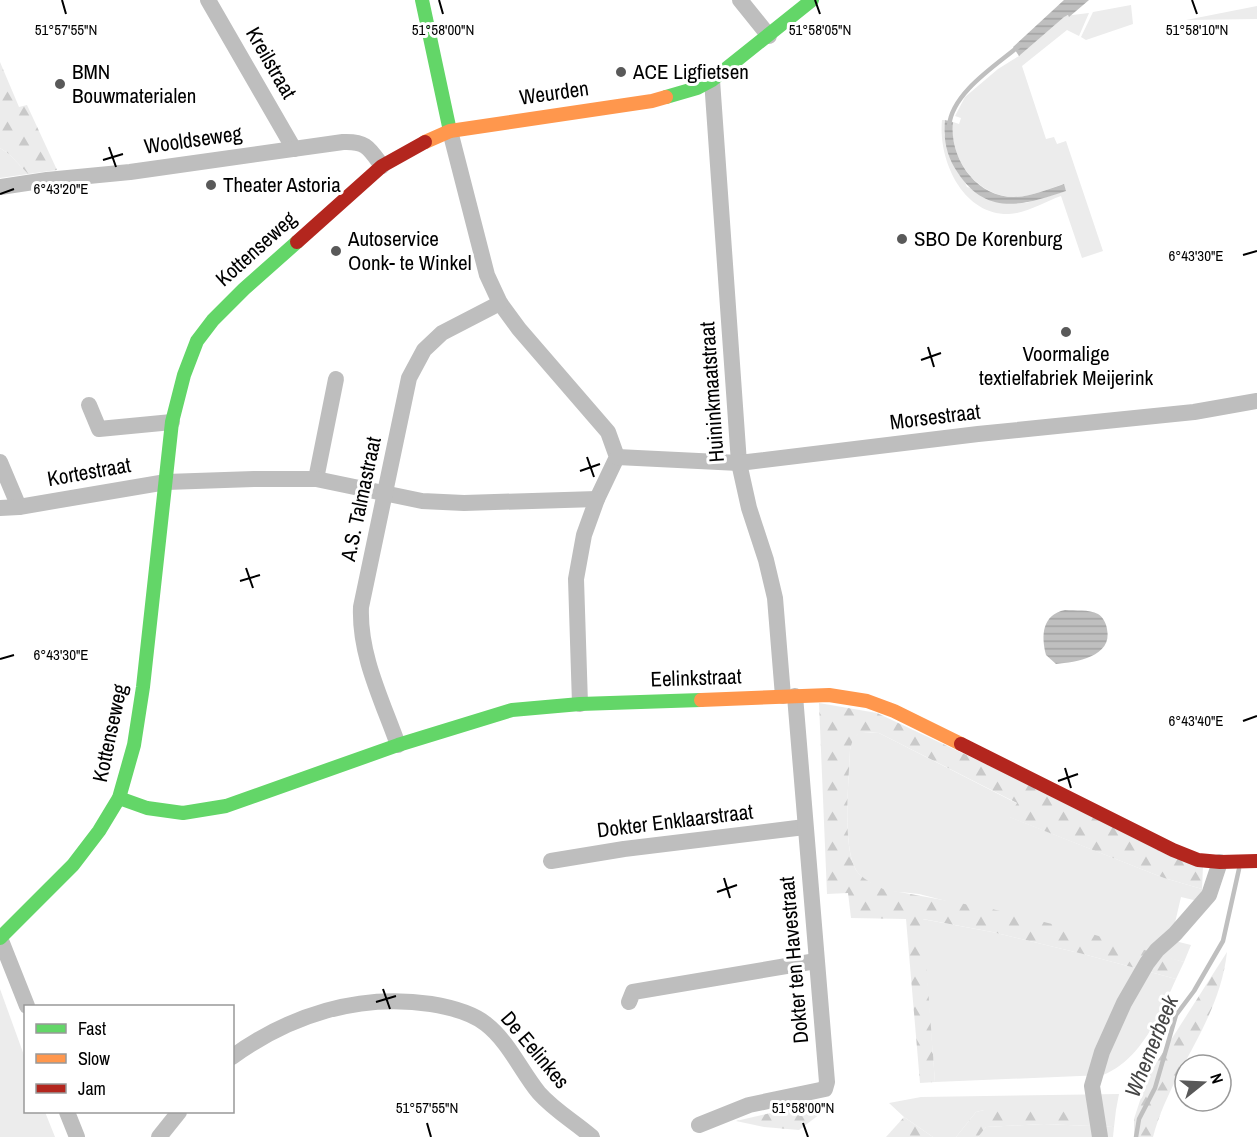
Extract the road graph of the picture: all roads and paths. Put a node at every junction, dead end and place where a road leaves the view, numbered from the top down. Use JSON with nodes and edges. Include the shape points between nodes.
{"nodes":[{"id":1,"x":208,"y":0,"type":"edge"},
{"id":2,"x":422,"y":0,"type":"edge"},
{"id":3,"x":740,"y":0,"type":"edge"},
{"id":4,"x":812,"y":0,"type":"edge"},
{"id":5,"x":769,"y":36,"type":"junction"},
{"id":6,"x":712,"y":80,"type":"junction"},
{"id":7,"x":450,"y":131,"type":"junction"},
{"id":8,"x":294,"y":149,"type":"junction"},
{"id":9,"x":382,"y":166,"type":"junction"},
{"id":10,"x":0,"y":187,"type":"edge"},
{"id":11,"x":500,"y":303,"type":"junction"},
{"id":12,"x":336,"y":379,"type":"dead end"},
{"id":13,"x":1257,"y":401,"type":"edge"},
{"id":14,"x":89,"y":405,"type":"dead end"},
{"id":15,"x":172,"y":422,"type":"junction"},
{"id":16,"x":617,"y":457,"type":"junction"},
{"id":17,"x":0,"y":462,"type":"edge"},
{"id":18,"x":740,"y":463,"type":"junction"},
{"id":19,"x":316,"y":479,"type":"junction"},
{"id":20,"x":166,"y":482,"type":"junction"},
{"id":21,"x":385,"y":493,"type":"junction"},
{"id":22,"x":597,"y":499,"type":"junction"},
{"id":23,"x":19,"y":507,"type":"junction"},
{"id":24,"x":0,"y":508,"type":"edge"},
{"id":25,"x":789,"y":696,"type":"junction"},
{"id":26,"x":580,"y":704,"type":"junction"},
{"id":27,"x":398,"y":745,"type":"junction"},
{"id":28,"x":119,"y":798,"type":"junction"},
{"id":29,"x":805,"y":827,"type":"junction"},
{"id":30,"x":551,"y":861,"type":"dead end"},
{"id":31,"x":1257,"y":861,"type":"edge"},
{"id":32,"x":1220,"y":862,"type":"junction"},
{"id":33,"x":0,"y":938,"type":"edge"},
{"id":34,"x":816,"y":961,"type":"junction"},
{"id":35,"x":630,"y":1002,"type":"dead end"},
{"id":36,"x":27,"y":1005,"type":"edge"},
{"id":37,"x":234,"y":1056,"type":"edge"},
{"id":38,"x":67,"y":1113,"type":"edge"},
{"id":39,"x":178,"y":1113,"type":"edge"},
{"id":40,"x":699,"y":1125,"type":"dead end"},
{"id":41,"x":77,"y":1137,"type":"edge"},
{"id":42,"x":159,"y":1137,"type":"edge"},
{"id":43,"x":592,"y":1137,"type":"edge"},
{"id":44,"x":1100,"y":1137,"type":"edge"}],
"edges":[{"from":1,"to":8,"type":"street","name":"Kreilstraat"},
{"from":2,"to":7,"type":"street"},
{"from":3,"to":5,"type":"street"},
{"from":4,"to":5,"type":"street","name":"Weurden"},
{"from":5,"to":6,"type":"street","name":"Weurden"},
{"from":6,"to":7,"type":"street","name":"Weurden","via":[[652,101]]},
{"from":6,"to":18,"type":"street","name":"Huininkmaatstraat"},
{"from":7,"to":9,"type":"street","name":"Kottenseweg"},
{"from":7,"to":11,"type":"street","via":[[487,275]]},
{"from":8,"to":9,"type":"street","name":"Wooldseweg","via":[[356,142],[370,149]]},
{"from":8,"to":10,"type":"street","name":"Wooldseweg"},
{"from":9,"to":15,"type":"street","name":"Kottenseweg","via":[[213,320],[197,341]]},
{"from":11,"to":16,"type":"street","via":[[608,432]]},
{"from":11,"to":21,"type":"street","name":"A.S. Talmastraat","via":[[442,333],[424,350],[409,378]]},
{"from":12,"to":19,"type":"street"},
{"from":13,"to":18,"type":"street","name":"Morsestraat","via":[[1194,412]]},
{"from":14,"to":15,"type":"street","via":[[99,429]]},
{"from":15,"to":20,"type":"street","name":"Kottenseweg"},
{"from":16,"to":18,"type":"street","name":"Morsestraat"},
{"from":16,"to":22,"type":"street"},
{"from":17,"to":23,"type":"street"},
{"from":18,"to":25,"type":"street","name":"Huininkmaatstraat","via":[[775,598]]},
{"from":19,"to":20,"type":"street","name":"Kortestraat"},
{"from":19,"to":21,"type":"street","name":"Kortestraat"},
{"from":20,"to":23,"type":"street","name":"Kortestraat"},
{"from":20,"to":28,"type":"street","name":"Kottenseweg","via":[[143,687],[134,745]]},
{"from":21,"to":22,"type":"street","name":"Kortestraat","via":[[422,501],[464,503]]},
{"from":21,"to":27,"type":"street","name":"A.S. Talmastraat","via":[[360,628]]},
{"from":22,"to":26,"type":"street","via":[[584,534],[576,579]]},
{"from":23,"to":24,"type":"street","name":"Kortestraat"},
{"from":25,"to":26,"type":"street","name":"Eelinkstraat"},
{"from":25,"to":29,"type":"street","name":"Dokter ten Havestraat"},
{"from":25,"to":32,"type":"street","name":"Eelinkstraat","via":[[829,695],[867,701],[1173,850],[1198,860]]},
{"from":26,"to":27,"type":"street","name":"Eelinkstraat","via":[[512,710]]},
{"from":27,"to":28,"type":"street","name":"Eelinkstraat","via":[[226,806],[183,813],[147,808]]},
{"from":28,"to":33,"type":"street","name":"Kottenseweg","via":[[73,865]]},
{"from":29,"to":30,"type":"street","name":"Dokter Enklaarstraat"},
{"from":29,"to":34,"type":"street","name":"Dokter ten Havestraat"},
{"from":31,"to":32,"type":"street","name":"Eelinkstraat"},
{"from":32,"to":44,"type":"street","via":[[1209,895],[1148,963],[1102,1052],[1092,1086]]},
{"from":33,"to":36,"type":"street"},
{"from":34,"to":35,"type":"street","via":[[633,992]]},
{"from":34,"to":40,"type":"street","name":"Dokter ten Havestraat","via":[[825,1089],[749,1105]]},
{"from":37,"to":43,"type":"street","name":"De Eelinkes","via":[[292,1022],[320,1011],[390,1001],[442,1006],[464,1012],[488,1026],[555,1110]]},
{"from":38,"to":41,"type":"street"},
{"from":39,"to":42,"type":"street"}]}
